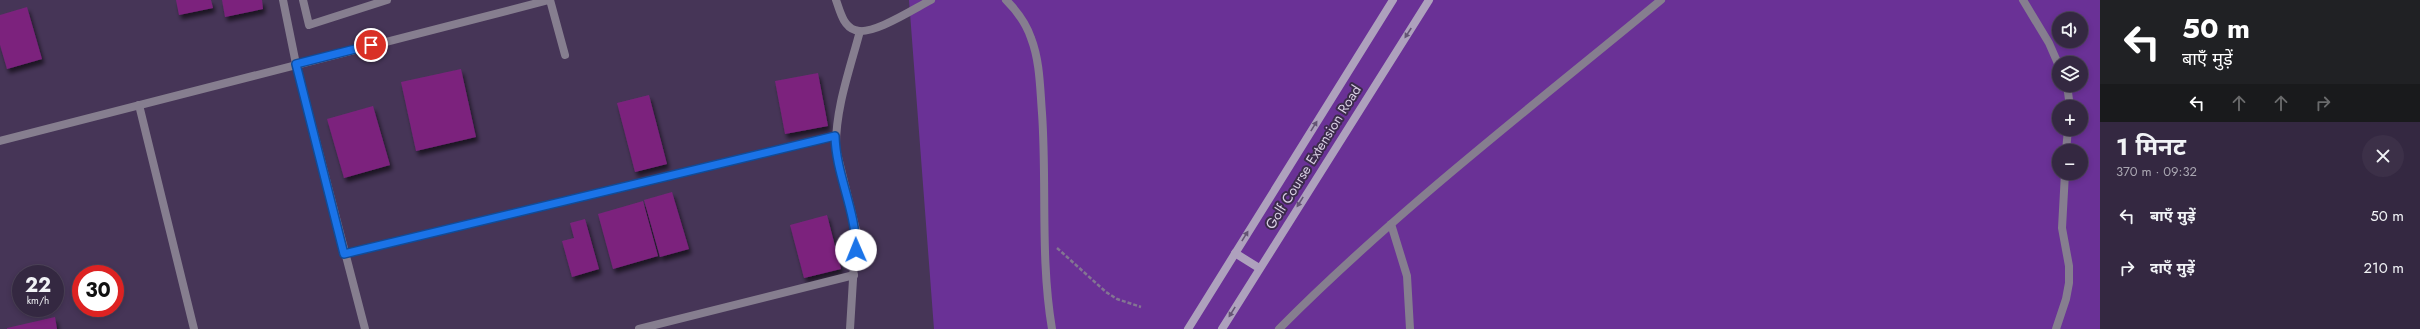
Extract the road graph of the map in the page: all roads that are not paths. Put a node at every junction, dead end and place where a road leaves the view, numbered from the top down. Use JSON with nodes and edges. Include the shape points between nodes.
{"nodes":[{"id":1,"x":283,"y":0,"type":"edge"},
{"id":2,"x":303,"y":0,"type":"edge"},
{"id":3,"x":387,"y":0,"type":"edge"},
{"id":4,"x":549,"y":0,"type":"edge"},
{"id":5,"x":836,"y":0,"type":"edge"},
{"id":6,"x":931,"y":0,"type":"edge"},
{"id":7,"x":1006,"y":0,"type":"edge"},
{"id":8,"x":1394,"y":0,"type":"edge"},
{"id":9,"x":1428,"y":0,"type":"edge"},
{"id":10,"x":1661,"y":0,"type":"edge"},
{"id":11,"x":2023,"y":0,"type":"edge"},
{"id":12,"x":860,"y":31,"type":"junction"},
{"id":13,"x":565,"y":55,"type":"dead end"},
{"id":14,"x":2055,"y":56,"type":"edge"},
{"id":15,"x":296,"y":64,"type":"junction"},
{"id":16,"x":139,"y":105,"type":"junction"},
{"id":17,"x":835,"y":136,"type":"junction"},
{"id":18,"x":0,"y":141,"type":"edge"},
{"id":19,"x":2065,"y":180,"type":"edge"},
{"id":20,"x":1391,"y":224,"type":"junction"},
{"id":21,"x":1235,"y":253,"type":"junction"},
{"id":22,"x":344,"y":254,"type":"junction"},
{"id":23,"x":1259,"y":268,"type":"junction"},
{"id":24,"x":854,"y":275,"type":"junction"},
{"id":25,"x":194,"y":329,"type":"edge"},
{"id":26,"x":364,"y":329,"type":"edge"},
{"id":27,"x":639,"y":329,"type":"edge"},
{"id":28,"x":850,"y":329,"type":"edge"},
{"id":29,"x":1052,"y":329,"type":"edge"},
{"id":30,"x":1188,"y":329,"type":"edge"},
{"id":31,"x":1222,"y":329,"type":"edge"},
{"id":32,"x":1279,"y":329,"type":"edge"},
{"id":33,"x":1410,"y":329,"type":"edge"},
{"id":34,"x":2056,"y":329,"type":"edge"}],
"edges":[{"from":1,"to":15,"type":"street"},
{"from":2,"to":3,"type":"street","via":[[309,25]]},
{"from":4,"to":13,"type":"street"},
{"from":4,"to":15,"type":"street"},
{"from":5,"to":12,"type":"street","via":[[842,19],[854,30]]},
{"from":6,"to":12,"type":"street","via":[[872,30]]},
{"from":7,"to":29,"type":"street","via":[[1027,28],[1038,65],[1046,163],[1046,290]]},
{"from":21,"to":8,"type":"main road","name":"Golf Course Extension Road","one_way":true},
{"from":9,"to":23,"type":"main road","name":"Golf Course Extension Road","one_way":true},
{"from":10,"to":20,"type":"street"},
{"from":11,"to":14,"type":"street"},
{"from":12,"to":17,"type":"street"},
{"from":15,"to":16,"type":"street"},
{"from":15,"to":22,"type":"street"},
{"from":16,"to":18,"type":"street"},
{"from":16,"to":25,"type":"street"},
{"from":17,"to":22,"type":"street"},
{"from":17,"to":24,"type":"street","via":[[837,156],[856,230]]},
{"from":19,"to":34,"type":"street","via":[[2062,220],[2069,283]]},
{"from":20,"to":32,"type":"street"},
{"from":20,"to":33,"type":"street","via":[[1407,276]]},
{"from":21,"to":23,"type":"main road"},
{"from":21,"to":30,"type":"main road","name":"Golf Course Extension Road"},
{"from":22,"to":26,"type":"street"},
{"from":23,"to":31,"type":"main road","name":"Golf Course Extension Road","one_way":true},
{"from":24,"to":27,"type":"street"},
{"from":24,"to":28,"type":"street"}]}
